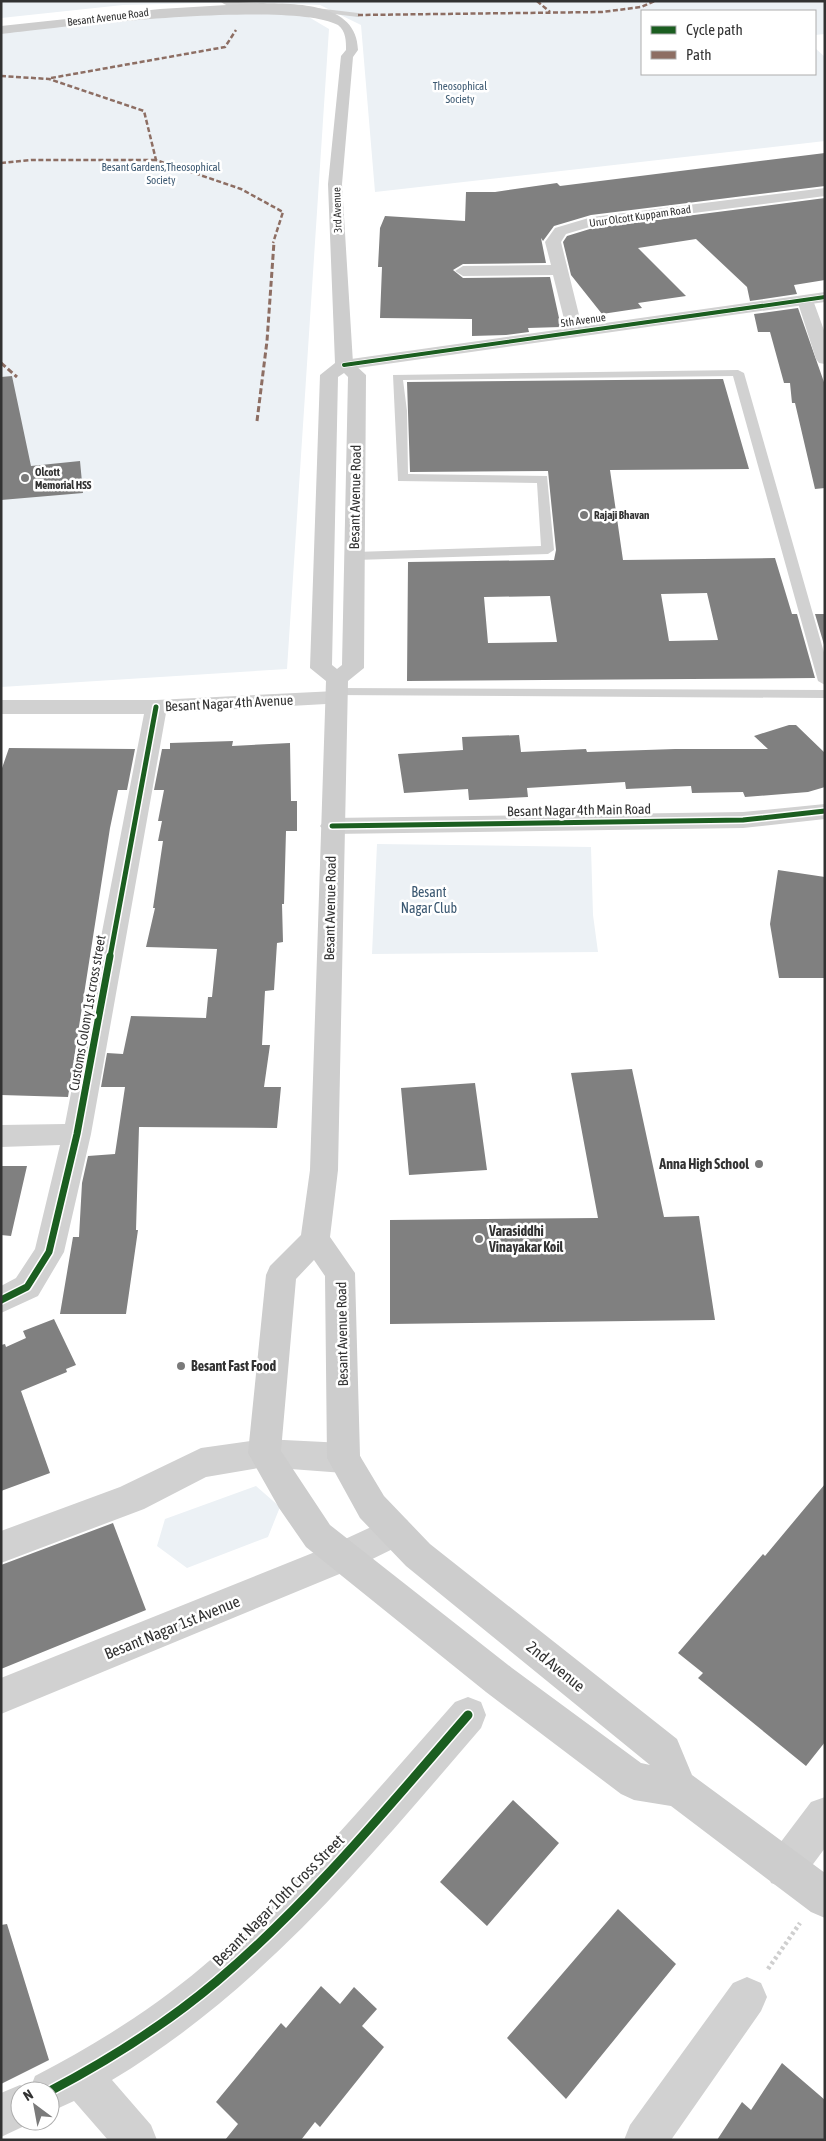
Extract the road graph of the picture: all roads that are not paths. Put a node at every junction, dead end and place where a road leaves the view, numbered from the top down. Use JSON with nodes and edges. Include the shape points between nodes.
{"nodes":[{"id":1,"x":220,"y":5,"type":"edge"},
{"id":2,"x":358,"y":15,"type":"dead end"},
{"id":3,"x":328,"y":28,"type":"dead end"},
{"id":4,"x":1,"y":30,"type":"edge"},
{"id":5,"x":342,"y":52,"type":"joint"},
{"id":6,"x":825,"y":192,"type":"edge"},
{"id":7,"x":560,"y":270,"type":"junction"},
{"id":8,"x":464,"y":271,"type":"dead end"},
{"id":9,"x":825,"y":297,"type":"edge"},
{"id":10,"x":805,"y":300,"type":"junction"},
{"id":11,"x":575,"y":331,"type":"junction"},
{"id":12,"x":825,"y":360,"type":"edge"},
{"id":13,"x":344,"y":365,"type":"junction"},
{"id":14,"x":355,"y":556,"type":"junction"},
{"id":15,"x":825,"y":681,"type":"edge"},
{"id":16,"x":336,"y":689,"type":"junction"},
{"id":17,"x":825,"y":694,"type":"edge"},
{"id":18,"x":1,"y":707,"type":"edge"},
{"id":19,"x":156,"y":707,"type":"junction"},
{"id":20,"x":825,"y":811,"type":"edge"},
{"id":21,"x":332,"y":826,"type":"junction"},
{"id":22,"x":77,"y":1134,"type":"junction"},
{"id":23,"x":1,"y":1136,"type":"edge"},
{"id":24,"x":316,"y":1239,"type":"junction"},
{"id":25,"x":1,"y":1300,"type":"edge"},
{"id":26,"x":264,"y":1453,"type":"junction"},
{"id":27,"x":344,"y":1458,"type":"junction"},
{"id":28,"x":407,"y":1543,"type":"junction"},
{"id":29,"x":1,"y":1547,"type":"edge"},
{"id":30,"x":342,"y":1557,"type":"junction"},
{"id":31,"x":1,"y":1696,"type":"edge"},
{"id":32,"x":468,"y":1715,"type":"dead end"},
{"id":33,"x":678,"y":1788,"type":"junction"},
{"id":34,"x":822,"y":1819,"type":"edge"},
{"id":35,"x":785,"y":1869,"type":"junction"},
{"id":36,"x":823,"y":1896,"type":"edge"},
{"id":37,"x":747,"y":1998,"type":"road end"},
{"id":38,"x":65,"y":2083,"type":"edge"},
{"id":39,"x":136,"y":2140,"type":"edge"},
{"id":40,"x":645,"y":2140,"type":"edge"}],
"edges":[{"from":1,"to":2,"type":"lane","via":[[290,6]]},
{"from":1,"to":3,"type":"main road","name":"Besant Avenue Road","via":[[296,15]]},
{"from":1,"to":4,"type":"main road","name":"Besant Avenue Road"},
{"from":1,"to":5,"type":"main road","name":"Besant Avenue Road","via":[[324,13],[342,22],[352,34],[352,50]]},
{"from":5,"to":13,"type":"main road","name":"3rd Avenue","via":[[335,184]]},
{"from":6,"to":7,"type":"street","name":"Urur Olcott Kuppam Road","via":[[568,227],[560,231],[553,242]]},
{"from":7,"to":8,"type":"street"},
{"from":7,"to":11,"type":"street","name":"Urur Olcott Kuppam Road"},
{"from":9,"to":10,"type":"street","name":"5th Avenue"},
{"from":10,"to":11,"type":"street","name":"5th Avenue"},
{"from":10,"to":12,"type":"street"},
{"from":11,"to":13,"type":"street","name":"5th Avenue"},
{"from":13,"to":14,"type":"main road","name":"Besant Avenue Road","via":[[357,375]]},
{"from":13,"to":16,"type":"main road","via":[[330,375],[321,668]]},
{"from":14,"to":15,"type":"lane","via":[[548,550],[542,479],[402,478],[397,377],[738,373]]},
{"from":14,"to":16,"type":"main road","name":"Besant Avenue Road","via":[[353,668]]},
{"from":16,"to":17,"type":"lane"},
{"from":16,"to":19,"type":"street","name":"Besant Nagar 4th Avenue"},
{"from":16,"to":21,"type":"main road","name":"Besant Avenue Road"},
{"from":18,"to":19,"type":"street","name":"Besant Nagar 4th Avenue"},
{"from":19,"to":22,"type":"street","name":"Customs Colony 1st cross street"},
{"from":20,"to":21,"type":"street","name":"Besant Nagar 4th Main Road","via":[[743,820]]},
{"from":21,"to":24,"type":"main road","name":"Besant Avenue Road","via":[[324,1170]]},
{"from":22,"to":23,"type":"street"},
{"from":22,"to":25,"type":"street","name":"Customs Colony 1st cross street","via":[[49,1252],[27,1287]]},
{"from":24,"to":26,"type":"main road","via":[[281,1275]]},
{"from":24,"to":27,"type":"main road","name":"Besant Avenue Road","via":[[340,1273]]},
{"from":26,"to":27,"type":"street"},
{"from":26,"to":29,"type":"street","via":[[201,1462],[132,1498]]},
{"from":26,"to":30,"type":"main road","via":[[318,1536]]},
{"from":27,"to":28,"type":"main road","name":"2nd Avenue","via":[[372,1507]]},
{"from":28,"to":30,"type":"street","name":"Besant Nagar 1st Avenue"},
{"from":28,"to":33,"type":"main road","name":"2nd Avenue","via":[[664,1752]]},
{"from":30,"to":31,"type":"street","name":"Besant Nagar 1st Avenue"},
{"from":30,"to":33,"type":"main road","via":[[634,1781]]},
{"from":32,"to":38,"type":"street","name":"Besant Nagar 10th Cross Street","via":[[312,1890],[245,1956],[164,2022]]},
{"from":33,"to":35,"type":"main road"},
{"from":34,"to":35,"type":"street"},
{"from":35,"to":36,"type":"main road"},
{"from":37,"to":40,"type":"street"},
{"from":38,"to":39,"type":"street"}]}
